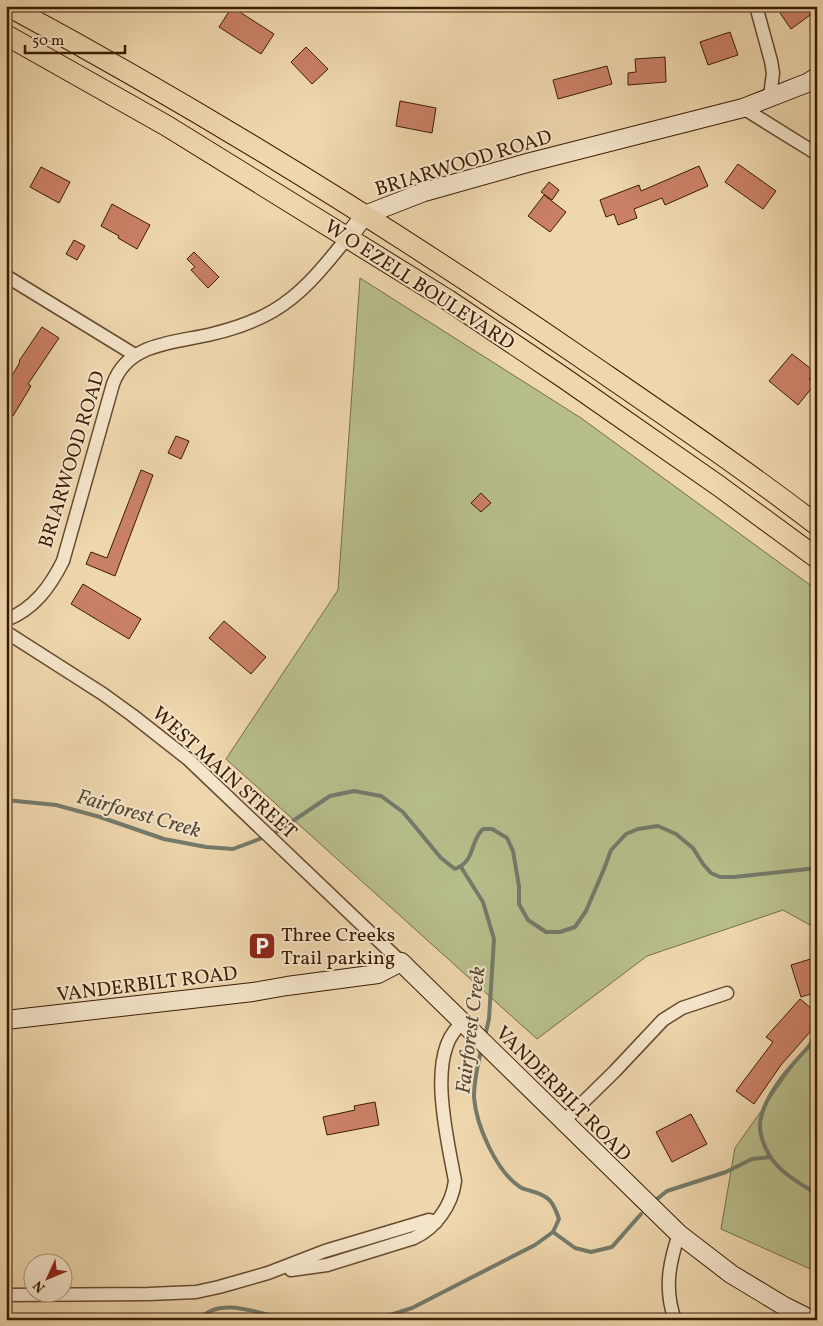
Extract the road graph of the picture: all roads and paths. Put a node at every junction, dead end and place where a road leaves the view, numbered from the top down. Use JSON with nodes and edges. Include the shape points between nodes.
{"nodes":[{"id":1,"x":8,"y":6,"type":"edge"},
{"id":2,"x":756,"y":6,"type":"edge"},
{"id":3,"x":6,"y":35,"type":"edge"},
{"id":4,"x":817,"y":77,"type":"edge"},
{"id":5,"x":770,"y":96,"type":"junction"},
{"id":6,"x":743,"y":108,"type":"junction"},
{"id":7,"x":817,"y":154,"type":"edge"},
{"id":8,"x":366,"y":215,"type":"junction"},
{"id":9,"x":348,"y":237,"type":"junction"},
{"id":10,"x":6,"y":276,"type":"edge"},
{"id":11,"x":575,"y":354,"type":"junction"},
{"id":12,"x":134,"y":356,"type":"junction"},
{"id":13,"x":564,"y":378,"type":"junction"},
{"id":14,"x":817,"y":525,"type":"edge"},
{"id":15,"x":817,"y":558,"type":"edge"},
{"id":16,"x":6,"y":620,"type":"edge"},
{"id":17,"x":6,"y":632,"type":"edge"},
{"id":18,"x":400,"y":962,"type":"junction"},
{"id":19,"x":727,"y":993,"type":"dead end"},
{"id":20,"x":6,"y":1020,"type":"edge"},
{"id":21,"x":464,"y":1024,"type":"junction"},
{"id":22,"x":563,"y":1122,"type":"junction"},
{"id":23,"x":679,"y":1234,"type":"junction"},
{"id":24,"x":6,"y":1295,"type":"edge"},
{"id":25,"x":675,"y":1320,"type":"edge"},
{"id":26,"x":812,"y":1320,"type":"edge"}],
"edges":[{"from":1,"to":8,"type":"main road","name":"W O EZELL BOULEVARD","via":[[180,103]]},
{"from":2,"to":5,"type":"street","via":[[772,61]]},
{"from":3,"to":9,"type":"main road","name":"W O EZELL BOULEVARD","via":[[167,126]]},
{"from":4,"to":5,"type":"street","name":"BRIARWOOD ROAD"},
{"from":5,"to":6,"type":"street","name":"BRIARWOOD ROAD"},
{"from":6,"to":7,"type":"street"},
{"from":6,"to":8,"type":"street","name":"BRIARWOOD ROAD","via":[[518,165],[424,192]]},
{"from":8,"to":9,"type":"street","name":"BRIARWOOD ROAD"},
{"from":8,"to":11,"type":"main road","name":"W O EZELL BOULEVARD"},
{"from":9,"to":12,"type":"street","name":"BRIARWOOD ROAD","via":[[304,289],[271,312],[232,329],[175,341]]},
{"from":9,"to":13,"type":"main road","name":"W O EZELL BOULEVARD"},
{"from":10,"to":12,"type":"street"},
{"from":11,"to":13,"type":"main road"},
{"from":11,"to":14,"type":"main road","name":"W O EZELL BOULEVARD"},
{"from":12,"to":16,"type":"street","name":"BRIARWOOD ROAD","via":[[121,368],[113,384],[66,552],[55,579],[28,608]]},
{"from":13,"to":15,"type":"main road","name":"W O EZELL BOULEVARD"},
{"from":17,"to":18,"type":"street","name":"WEST MAIN STREET","via":[[103,694],[188,759]]},
{"from":18,"to":20,"type":"street","name":"VANDERBILT ROAD","via":[[378,974]]},
{"from":18,"to":21,"type":"street","name":"VANDERBILT ROAD"},
{"from":19,"to":22,"type":"street","via":[[682,1008],[663,1020]]},
{"from":21,"to":22,"type":"street","name":"VANDERBILT ROAD"},
{"from":21,"to":24,"type":"street","via":[[448,1038],[443,1055],[441,1088],[455,1181],[448,1204],[436,1222],[429,1220],[220,1287],[173,1294]]},
{"from":22,"to":23,"type":"street","name":"VANDERBILT ROAD"},
{"from":23,"to":25,"type":"street","via":[[669,1267],[668,1286]]},
{"from":23,"to":26,"type":"street","name":"VANDERBILT ROAD","via":[[731,1274]]}]}
